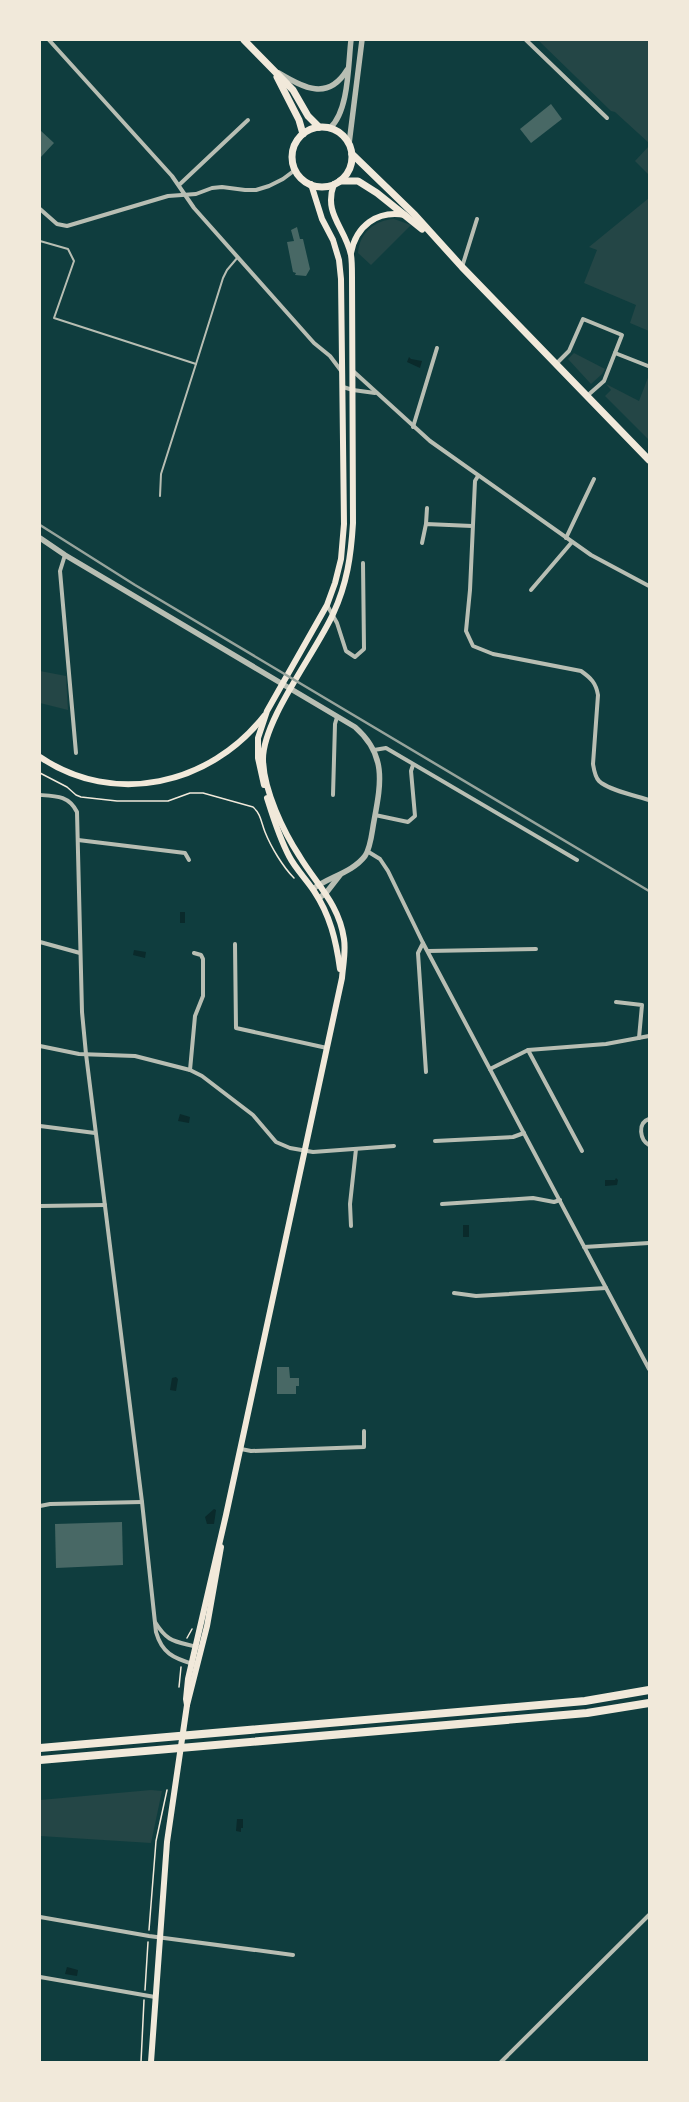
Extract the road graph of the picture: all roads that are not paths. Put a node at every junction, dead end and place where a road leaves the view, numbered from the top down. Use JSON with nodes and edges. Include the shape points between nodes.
{"nodes":[{"id":1,"x":49,"y":40,"type":"edge"},
{"id":2,"x":244,"y":40,"type":"edge"},
{"id":3,"x":351,"y":40,"type":"edge"},
{"id":4,"x":362,"y":40,"type":"edge"},
{"id":5,"x":526,"y":40,"type":"edge"},
{"id":6,"x":348,"y":68,"type":"junction"},
{"id":7,"x":273,"y":70,"type":"junction"},
{"id":8,"x":607,"y":118,"type":"dead end"},
{"id":9,"x":248,"y":120,"type":"dead end"},
{"id":10,"x":319,"y":127,"type":"junction"},
{"id":11,"x":330,"y":128,"type":"junction"},
{"id":12,"x":303,"y":134,"type":"junction"},
{"id":13,"x":349,"y":144,"type":"junction"},
{"id":14,"x":352,"y":154,"type":"junction"},
{"id":15,"x":295,"y":170,"type":"junction"},
{"id":16,"x":337,"y":183,"type":"junction"},
{"id":17,"x":310,"y":184,"type":"junction"},
{"id":18,"x":179,"y":185,"type":"junction"},
{"id":19,"x":186,"y":195,"type":"junction"},
{"id":20,"x":40,"y":209,"type":"edge"},
{"id":21,"x":406,"y":216,"type":"junction"},
{"id":22,"x":477,"y":219,"type":"dead end"},
{"id":23,"x":436,"y":239,"type":"junction"},
{"id":24,"x":40,"y":241,"type":"edge"},
{"id":25,"x":351,"y":255,"type":"junction"},
{"id":26,"x":239,"y":256,"type":"junction"},
{"id":27,"x":462,"y":267,"type":"junction"},
{"id":28,"x":437,"y":348,"type":"dead end"},
{"id":29,"x":615,"y":352,"type":"junction"},
{"id":30,"x":196,"y":364,"type":"junction"},
{"id":31,"x":556,"y":364,"type":"junction"},
{"id":32,"x":648,"y":366,"type":"dead end"},
{"id":33,"x":353,"y":371,"type":"junction"},
{"id":34,"x":343,"y":372,"type":"junction"},
{"id":35,"x":343,"y":386,"type":"junction"},
{"id":36,"x":353,"y":390,"type":"junction"},
{"id":37,"x":375,"y":393,"type":"junction"},
{"id":38,"x":587,"y":396,"type":"junction"},
{"id":39,"x":413,"y":427,"type":"junction"},
{"id":40,"x":649,"y":460,"type":"edge"},
{"id":41,"x":478,"y":476,"type":"junction"},
{"id":42,"x":594,"y":479,"type":"dead end"},
{"id":43,"x":160,"y":496,"type":"dead end"},
{"id":44,"x":428,"y":508,"type":"dead end"},
{"id":45,"x":426,"y":524,"type":"junction"},
{"id":46,"x":472,"y":526,"type":"junction"},
{"id":47,"x":40,"y":538,"type":"edge"},
{"id":48,"x":566,"y":538,"type":"junction"},
{"id":49,"x":572,"y":542,"type":"junction"},
{"id":50,"x":422,"y":543,"type":"dead end"},
{"id":51,"x":65,"y":555,"type":"junction"},
{"id":52,"x":363,"y":563,"type":"dead end"},
{"id":53,"x":649,"y":586,"type":"edge"},
{"id":54,"x":531,"y":590,"type":"dead end"},
{"id":55,"x":326,"y":605,"type":"junction"},
{"id":56,"x":333,"y":615,"type":"junction"},
{"id":57,"x":267,"y":711,"type":"junction"},
{"id":58,"x":337,"y":717,"type":"junction"},
{"id":59,"x":374,"y":750,"type":"junction"},
{"id":60,"x":76,"y":753,"type":"dead end"},
{"id":61,"x":40,"y":757,"type":"edge"},
{"id":62,"x":414,"y":764,"type":"junction"},
{"id":63,"x":40,"y":795,"type":"edge"},
{"id":64,"x":333,"y":795,"type":"dead end"},
{"id":65,"x":649,"y":800,"type":"edge"},
{"id":66,"x":375,"y":815,"type":"junction"},
{"id":67,"x":78,"y":840,"type":"junction"},
{"id":68,"x":367,"y":851,"type":"junction"},
{"id":69,"x":189,"y":860,"type":"dead end"},
{"id":70,"x":577,"y":860,"type":"dead end"},
{"id":71,"x":340,"y":875,"type":"junction"},
{"id":72,"x":320,"y":883,"type":"junction"},
{"id":73,"x":313,"y":889,"type":"junction"},
{"id":74,"x":326,"y":893,"type":"junction"},
{"id":75,"x":319,"y":898,"type":"junction"},
{"id":76,"x":40,"y":942,"type":"edge"},
{"id":77,"x":423,"y":943,"type":"junction"},
{"id":78,"x":235,"y":944,"type":"dead end"},
{"id":79,"x":536,"y":949,"type":"dead end"},
{"id":80,"x":428,"y":951,"type":"junction"},
{"id":81,"x":80,"y":953,"type":"junction"},
{"id":82,"x":194,"y":953,"type":"dead end"},
{"id":83,"x":342,"y":978,"type":"junction"},
{"id":84,"x":616,"y":1002,"type":"dead end"},
{"id":85,"x":649,"y":1036,"type":"edge"},
{"id":86,"x":638,"y":1038,"type":"junction"},
{"id":87,"x":40,"y":1046,"type":"edge"},
{"id":88,"x":327,"y":1048,"type":"junction"},
{"id":89,"x":528,"y":1050,"type":"junction"},
{"id":90,"x":86,"y":1054,"type":"junction"},
{"id":91,"x":490,"y":1068,"type":"junction"},
{"id":92,"x":190,"y":1070,"type":"junction"},
{"id":93,"x":426,"y":1072,"type":"dead end"},
{"id":94,"x":649,"y":1119,"type":"edge"},
{"id":95,"x":40,"y":1126,"type":"edge"},
{"id":96,"x":524,"y":1133,"type":"junction"},
{"id":97,"x":95,"y":1134,"type":"junction"},
{"id":98,"x":435,"y":1141,"type":"dead end"},
{"id":99,"x":649,"y":1145,"type":"edge"},
{"id":100,"x":394,"y":1146,"type":"dead end"},
{"id":101,"x":356,"y":1149,"type":"junction"},
{"id":102,"x":305,"y":1151,"type":"junction"},
{"id":103,"x":582,"y":1151,"type":"dead end"},
{"id":104,"x":560,"y":1200,"type":"junction"},
{"id":105,"x":442,"y":1204,"type":"dead end"},
{"id":106,"x":105,"y":1205,"type":"junction"},
{"id":107,"x":40,"y":1206,"type":"edge"},
{"id":108,"x":351,"y":1226,"type":"dead end"},
{"id":109,"x":649,"y":1243,"type":"edge"},
{"id":110,"x":584,"y":1247,"type":"junction"},
{"id":111,"x":606,"y":1288,"type":"junction"},
{"id":112,"x":454,"y":1293,"type":"dead end"},
{"id":113,"x":649,"y":1369,"type":"edge"},
{"id":114,"x":364,"y":1431,"type":"dead end"},
{"id":115,"x":240,"y":1449,"type":"junction"},
{"id":116,"x":142,"y":1502,"type":"junction"},
{"id":117,"x":40,"y":1506,"type":"edge"},
{"id":118,"x":155,"y":1622,"type":"junction"},
{"id":119,"x":199,"y":1647,"type":"junction"},
{"id":120,"x":194,"y":1664,"type":"junction"},
{"id":121,"x":649,"y":1690,"type":"edge"},
{"id":122,"x":649,"y":1703,"type":"edge"},
{"id":123,"x":40,"y":1748,"type":"edge"},
{"id":124,"x":40,"y":1760,"type":"edge"},
{"id":125,"x":649,"y":1915,"type":"edge"},
{"id":126,"x":40,"y":1917,"type":"edge"},
{"id":127,"x":159,"y":1937,"type":"junction"},
{"id":128,"x":293,"y":1955,"type":"dead end"},
{"id":129,"x":40,"y":1977,"type":"edge"},
{"id":130,"x":155,"y":1997,"type":"junction"},
{"id":131,"x":151,"y":2062,"type":"edge"},
{"id":132,"x":501,"y":2062,"type":"edge"}],
"edges":[{"from":1,"to":18,"type":"street"},
{"from":2,"to":7,"type":"main road"},
{"from":3,"to":6,"type":"street"},
{"from":4,"to":13,"type":"street"},
{"from":5,"to":8,"type":"street"},
{"from":6,"to":7,"type":"street","via":[[342,78],[331,86],[314,90],[304,88]]},
{"from":6,"to":11,"type":"street","via":[[343,109],[336,123]]},
{"from":7,"to":10,"type":"main road","via":[[293,90],[308,116]]},
{"from":7,"to":12,"type":"main road","via":[[299,120]]},
{"from":9,"to":18,"type":"street"},
{"from":10,"to":11,"type":"main road"},
{"from":10,"to":12,"type":"main road"},
{"from":11,"to":13,"type":"main road","via":[[341,134]]},
{"from":12,"to":15,"type":"main road","via":[[293,151]]},
{"from":13,"to":14,"type":"main road"},
{"from":14,"to":16,"type":"main road","via":[[349,170]]},
{"from":14,"to":23,"type":"main road"},
{"from":15,"to":17,"type":"main road"},
{"from":15,"to":19,"type":"street","via":[[276,183],[256,190],[222,187]]},
{"from":16,"to":17,"type":"main road","via":[[318,187]]},
{"from":16,"to":21,"type":"main road","via":[[358,181]]},
{"from":16,"to":25,"type":"main road","via":[[330,202],[331,211]]},
{"from":17,"to":34,"type":"main road","via":[[339,260]]},
{"from":18,"to":19,"type":"street"},
{"from":19,"to":20,"type":"street","via":[[168,196],[67,226],[57,224]]},
{"from":19,"to":26,"type":"street","via":[[194,208]]},
{"from":21,"to":23,"type":"main road"},
{"from":21,"to":25,"type":"main road","via":[[389,214],[376,218],[362,227]]},
{"from":22,"to":27,"type":"street"},
{"from":23,"to":27,"type":"main road"},
{"from":24,"to":30,"type":"lane","via":[[68,249],[74,261],[54,318]]},
{"from":25,"to":33,"type":"main road"},
{"from":26,"to":30,"type":"lane","via":[[223,278]]},
{"from":26,"to":34,"type":"street","via":[[314,343],[330,356]]},
{"from":27,"to":31,"type":"main road"},
{"from":28,"to":39,"type":"street"},
{"from":29,"to":31,"type":"street","via":[[622,335],[583,319],[569,351]]},
{"from":29,"to":32,"type":"street"},
{"from":29,"to":38,"type":"street","via":[[604,380]]},
{"from":30,"to":43,"type":"lane","via":[[161,474]]},
{"from":31,"to":38,"type":"main road"},
{"from":33,"to":36,"type":"main road"},
{"from":33,"to":37,"type":"street"},
{"from":34,"to":35,"type":"main road"},
{"from":35,"to":36,"type":"street"},
{"from":35,"to":55,"type":"main road","via":[[344,524],[341,559]]},
{"from":36,"to":37,"type":"street"},
{"from":36,"to":56,"type":"main road","via":[[351,560]]},
{"from":37,"to":39,"type":"street"},
{"from":38,"to":40,"type":"main road"},
{"from":39,"to":41,"type":"street"},
{"from":41,"to":46,"type":"street","via":[[475,481]]},
{"from":41,"to":48,"type":"street"},
{"from":42,"to":48,"type":"street"},
{"from":44,"to":45,"type":"street"},
{"from":45,"to":46,"type":"street"},
{"from":45,"to":50,"type":"street"},
{"from":46,"to":65,"type":"street","via":[[466,631],[472,646],[493,654],[581,671],[590,677],[596,684],[598,695],[593,764],[595,774],[600,782],[609,787]]},
{"from":47,"to":51,"type":"street"},
{"from":48,"to":49,"type":"street"},
{"from":49,"to":53,"type":"street","via":[[590,556]]},
{"from":49,"to":54,"type":"street"},
{"from":51,"to":58,"type":"street"},
{"from":51,"to":60,"type":"street","via":[[60,571]]},
{"from":52,"to":56,"type":"street","via":[[364,649],[355,656],[346,651]]},
{"from":55,"to":56,"type":"street"},
{"from":55,"to":57,"type":"main road","via":[[298,660]]},
{"from":56,"to":72,"type":"main road","via":[[270,727],[263,758],[270,794],[283,828]]},
{"from":57,"to":61,"type":"main road","via":[[241,741],[209,763],[179,778],[116,784],[81,776]]},
{"from":57,"to":73,"type":"main road","via":[[257,748],[261,777],[278,832],[289,856]]},
{"from":58,"to":59,"type":"street","via":[[366,737]]},
{"from":58,"to":64,"type":"street"},
{"from":59,"to":62,"type":"street","via":[[386,748]]},
{"from":59,"to":66,"type":"street","via":[[380,773]]},
{"from":62,"to":66,"type":"street","via":[[411,771],[415,816],[408,822]]},
{"from":62,"to":70,"type":"street"},
{"from":63,"to":67,"type":"street","via":[[59,796],[73,805],[77,812]]},
{"from":66,"to":68,"type":"street"},
{"from":67,"to":69,"type":"street","via":[[185,853]]},
{"from":67,"to":81,"type":"street"},
{"from":68,"to":71,"type":"street","via":[[359,861]]},
{"from":68,"to":77,"type":"street","via":[[380,859],[388,871]]},
{"from":71,"to":72,"type":"street"},
{"from":71,"to":74,"type":"street"},
{"from":72,"to":73,"type":"street"},
{"from":72,"to":74,"type":"main road"},
{"from":73,"to":75,"type":"main road"},
{"from":74,"to":75,"type":"street"},
{"from":74,"to":83,"type":"main road","via":[[344,938]]},
{"from":75,"to":83,"type":"main road","via":[[336,939]]},
{"from":76,"to":81,"type":"street"},
{"from":77,"to":80,"type":"street"},
{"from":77,"to":93,"type":"street","via":[[418,953]]},
{"from":78,"to":88,"type":"street","via":[[236,1028]]},
{"from":79,"to":80,"type":"street"},
{"from":80,"to":91,"type":"street"},
{"from":81,"to":90,"type":"street"},
{"from":82,"to":92,"type":"street","via":[[201,955],[203,959],[203,996],[195,1016]]},
{"from":83,"to":88,"type":"main road"},
{"from":84,"to":86,"type":"street","via":[[642,1005]]},
{"from":85,"to":86,"type":"street"},
{"from":86,"to":89,"type":"street","via":[[606,1044]]},
{"from":87,"to":90,"type":"street"},
{"from":88,"to":102,"type":"main road"},
{"from":89,"to":91,"type":"street"},
{"from":89,"to":103,"type":"street"},
{"from":90,"to":92,"type":"street","via":[[135,1056]]},
{"from":90,"to":97,"type":"street"},
{"from":91,"to":96,"type":"street"},
{"from":92,"to":102,"type":"street","via":[[202,1076],[253,1115],[276,1142]]},
{"from":94,"to":99,"type":"street","via":[[641,1125],[645,1143]]},
{"from":95,"to":97,"type":"street"},
{"from":96,"to":98,"type":"street","via":[[513,1138]]},
{"from":96,"to":104,"type":"street"},
{"from":97,"to":106,"type":"street"},
{"from":100,"to":101,"type":"street"},
{"from":101,"to":102,"type":"street"},
{"from":101,"to":108,"type":"street","via":[[350,1204]]},
{"from":102,"to":115,"type":"main road"},
{"from":104,"to":105,"type":"street","via":[[554,1202],[533,1198]]},
{"from":104,"to":110,"type":"street"},
{"from":106,"to":107,"type":"street"},
{"from":106,"to":116,"type":"street"},
{"from":109,"to":110,"type":"street"},
{"from":110,"to":111,"type":"street"},
{"from":111,"to":112,"type":"street","via":[[476,1296]]},
{"from":111,"to":113,"type":"street"},
{"from":114,"to":115,"type":"street","via":[[364,1447],[251,1451]]},
{"from":115,"to":119,"type":"main road"},
{"from":116,"to":117,"type":"street"},
{"from":116,"to":118,"type":"street"},
{"from":118,"to":119,"type":"street","via":[[169,1640]]},
{"from":118,"to":120,"type":"street","via":[[162,1649]]},
{"from":119,"to":120,"type":"main road"},
{"from":120,"to":127,"type":"main road","via":[[186,1699],[167,1842]]},
{"from":121,"to":123,"type":"highway","via":[[585,1701]]},
{"from":122,"to":124,"type":"highway","via":[[587,1713]]},
{"from":125,"to":132,"type":"street"},
{"from":126,"to":127,"type":"street"},
{"from":127,"to":128,"type":"street"},
{"from":127,"to":130,"type":"main road"},
{"from":129,"to":130,"type":"street"},
{"from":130,"to":131,"type":"main road"}]}
